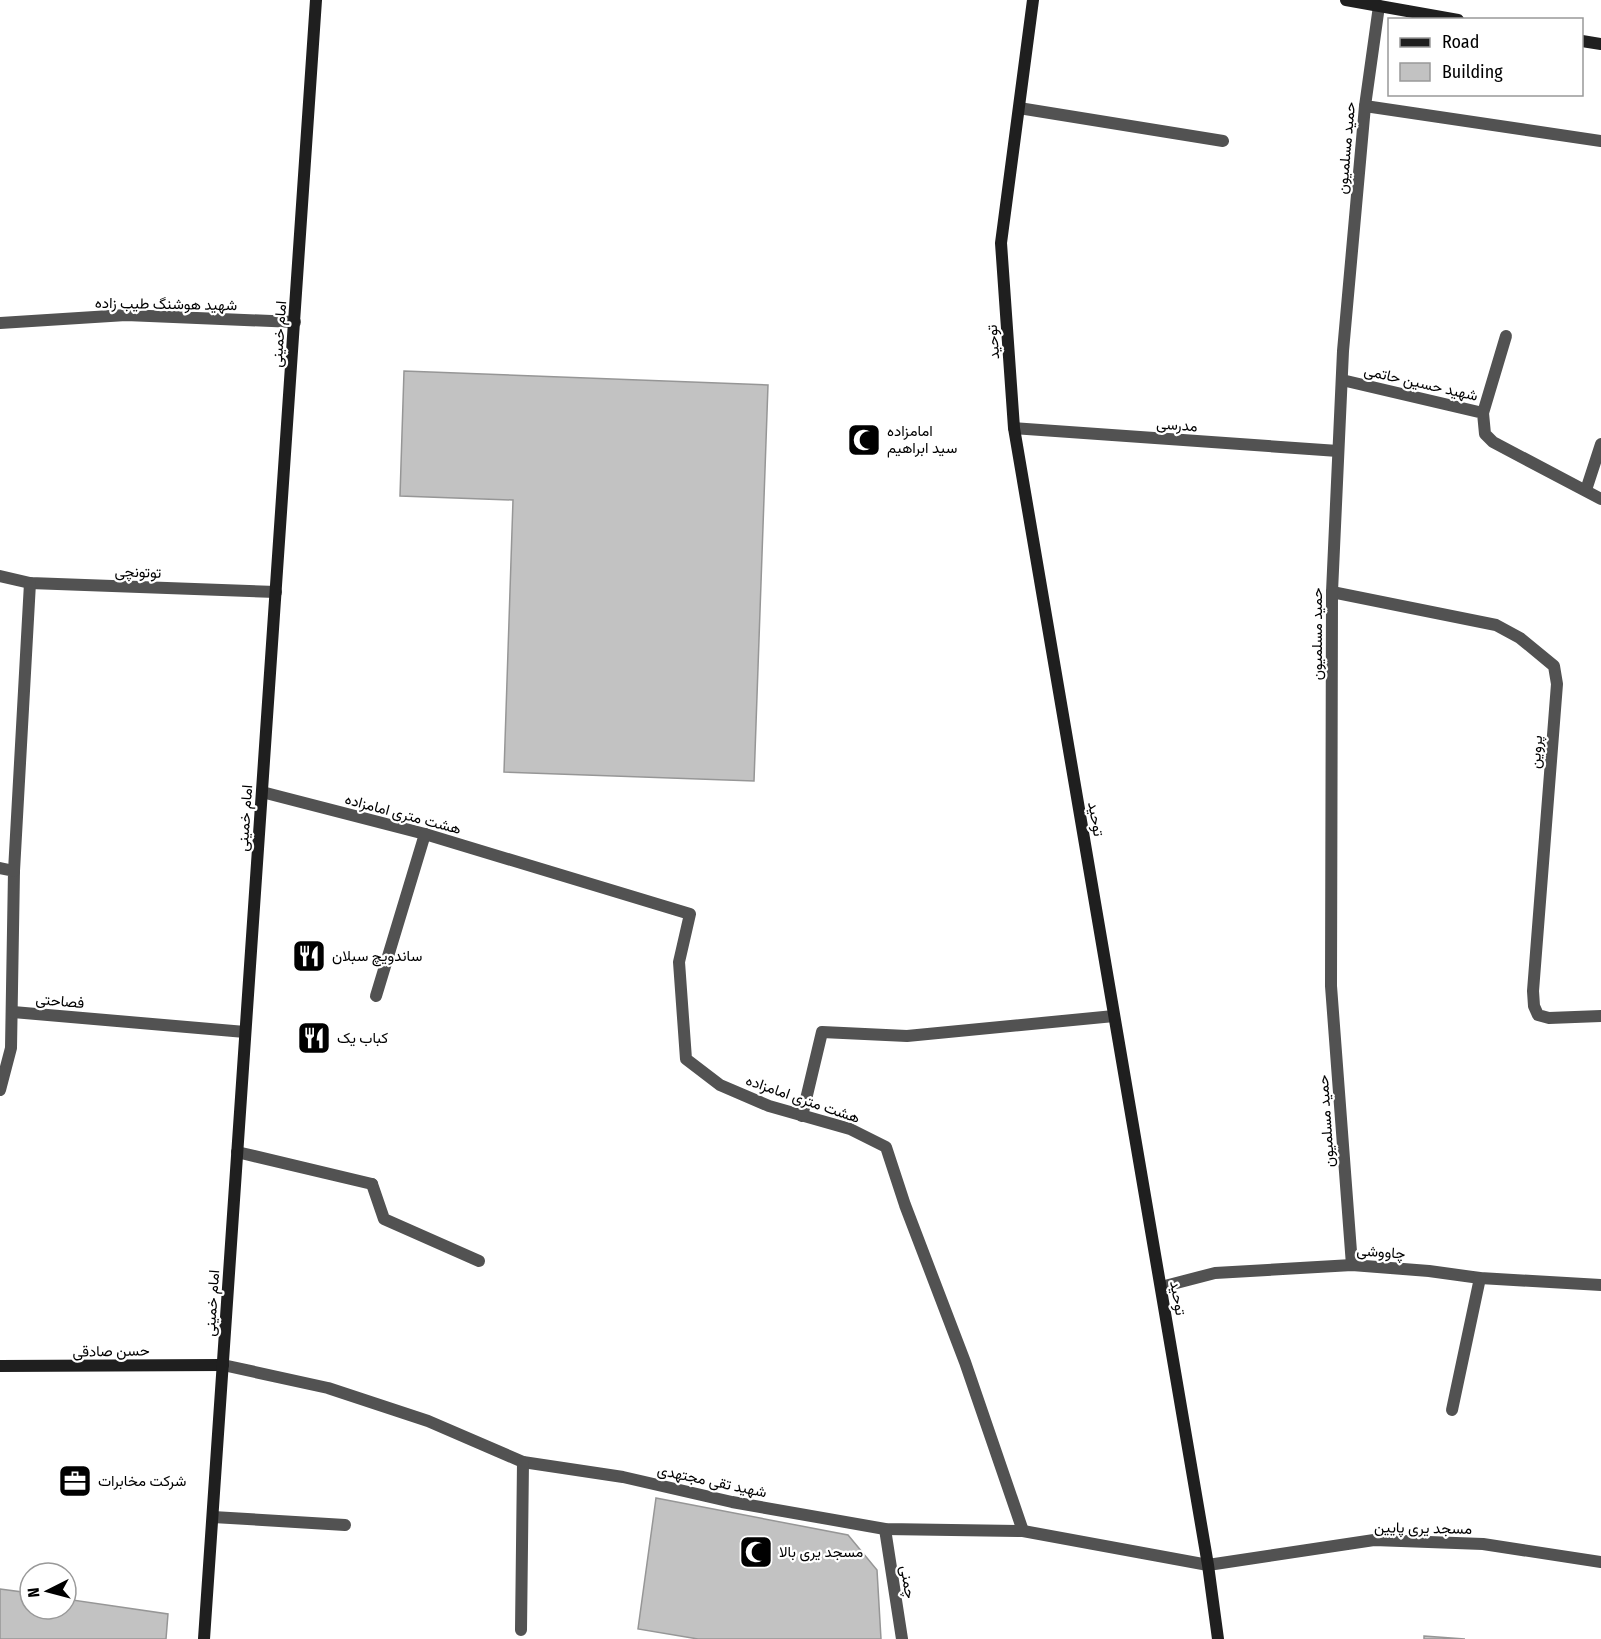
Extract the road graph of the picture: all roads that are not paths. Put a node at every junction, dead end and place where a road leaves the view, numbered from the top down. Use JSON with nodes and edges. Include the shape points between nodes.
{"nodes":[{"id":1,"x":316,"y":0,"type":"edge"},
{"id":2,"x":1033,"y":0,"type":"edge"},
{"id":3,"x":1346,"y":0,"type":"edge"},
{"id":4,"x":1380,"y":6,"type":"junction"},
{"id":5,"x":1447,"y":18,"type":"edge"},
{"id":6,"x":1583,"y":41,"type":"edge"},
{"id":7,"x":1601,"y":44,"type":"edge"},
{"id":8,"x":1365,"y":106,"type":"junction"},
{"id":9,"x":1019,"y":108,"type":"junction"},
{"id":10,"x":1223,"y":141,"type":"dead end"},
{"id":11,"x":1601,"y":141,"type":"edge"},
{"id":12,"x":0,"y":322,"type":"edge"},
{"id":13,"x":295,"y":322,"type":"junction"},
{"id":14,"x":1506,"y":336,"type":"dead end"},
{"id":15,"x":1342,"y":380,"type":"junction"},
{"id":16,"x":1483,"y":413,"type":"junction"},
{"id":17,"x":1014,"y":428,"type":"junction"},
{"id":18,"x":1601,"y":444,"type":"edge"},
{"id":19,"x":1338,"y":451,"type":"junction"},
{"id":20,"x":1586,"y":490,"type":"junction"},
{"id":21,"x":1601,"y":499,"type":"edge"},
{"id":22,"x":0,"y":576,"type":"edge"},
{"id":23,"x":30,"y":583,"type":"junction"},
{"id":24,"x":276,"y":592,"type":"junction"},
{"id":25,"x":1332,"y":592,"type":"junction"},
{"id":26,"x":262,"y":792,"type":"junction"},
{"id":27,"x":425,"y":834,"type":"junction"},
{"id":28,"x":0,"y":868,"type":"edge"},
{"id":29,"x":14,"y":871,"type":"junction"},
{"id":30,"x":376,"y":996,"type":"dead end"},
{"id":31,"x":13,"y":1012,"type":"junction"},
{"id":32,"x":1114,"y":1016,"type":"junction"},
{"id":33,"x":1601,"y":1016,"type":"edge"},
{"id":34,"x":245,"y":1032,"type":"junction"},
{"id":35,"x":0,"y":1090,"type":"edge"},
{"id":36,"x":802,"y":1116,"type":"junction"},
{"id":37,"x":237,"y":1152,"type":"junction"},
{"id":38,"x":479,"y":1261,"type":"dead end"},
{"id":39,"x":1352,"y":1265,"type":"junction"},
{"id":40,"x":1480,"y":1278,"type":"junction"},
{"id":41,"x":1601,"y":1286,"type":"edge"},
{"id":42,"x":1161,"y":1287,"type":"junction"},
{"id":43,"x":223,"y":1365,"type":"junction"},
{"id":44,"x":0,"y":1366,"type":"edge"},
{"id":45,"x":1452,"y":1410,"type":"dead end"},
{"id":46,"x":523,"y":1462,"type":"junction"},
{"id":47,"x":213,"y":1517,"type":"junction"},
{"id":48,"x":345,"y":1525,"type":"dead end"},
{"id":49,"x":885,"y":1529,"type":"junction"},
{"id":50,"x":1023,"y":1531,"type":"junction"},
{"id":51,"x":1601,"y":1562,"type":"edge"},
{"id":52,"x":1208,"y":1565,"type":"junction"},
{"id":53,"x":521,"y":1630,"type":"dead end"},
{"id":54,"x":204,"y":1639,"type":"edge"},
{"id":55,"x":902,"y":1639,"type":"edge"},
{"id":56,"x":1218,"y":1639,"type":"edge"}],
"edges":[{"from":1,"to":13,"type":"main road","name":"امام خمینی"},
{"from":2,"to":9,"type":"main road","name":"توحید"},
{"from":3,"to":4,"type":"main road"},
{"from":4,"to":5,"type":"main road"},
{"from":4,"to":8,"type":"street","name":"حمید مسلمیون"},
{"from":6,"to":7,"type":"main road"},
{"from":8,"to":11,"type":"street"},
{"from":8,"to":15,"type":"street","name":"حمید مسلمیون"},
{"from":9,"to":10,"type":"street"},
{"from":9,"to":17,"type":"main road","name":"توحید","via":[[1001,243]]},
{"from":12,"to":13,"type":"street","name":"شهید هوشنگ طیب زاده","via":[[126,315]]},
{"from":13,"to":24,"type":"main road","name":"امام خمینی"},
{"from":14,"to":16,"type":"street"},
{"from":15,"to":16,"type":"street","name":"شهید حسین حاتمی"},
{"from":15,"to":19,"type":"street","name":"حمید مسلمیون"},
{"from":16,"to":20,"type":"street","name":"شهید حسین حاتمی","via":[[1485,434],[1493,442]]},
{"from":17,"to":19,"type":"street","name":"مدرسی"},
{"from":17,"to":32,"type":"main road","name":"توحید"},
{"from":18,"to":20,"type":"street"},
{"from":19,"to":25,"type":"street","name":"حمید مسلمیون"},
{"from":20,"to":21,"type":"street","name":"شهید حسین حاتمی"},
{"from":22,"to":23,"type":"street","name":"توتونچی"},
{"from":23,"to":24,"type":"street","name":"توتونچی"},
{"from":23,"to":29,"type":"street","name":"فصاحتی"},
{"from":24,"to":26,"type":"main road","name":"امام خمینی"},
{"from":25,"to":33,"type":"street","name":"پروین","via":[[1496,625],[1520,638],[1554,666],[1557,684],[1534,1006],[1538,1015],[1549,1018]]},
{"from":25,"to":39,"type":"street","name":"حمید مسلمیون","via":[[1331,986]]},
{"from":26,"to":27,"type":"street","name":"هشت متری امامزاده"},
{"from":26,"to":34,"type":"main road","name":"امام خمینی"},
{"from":27,"to":30,"type":"street"},
{"from":27,"to":36,"type":"street","name":"هشت متری امامزاده","via":[[690,914],[679,962],[686,1059],[720,1085]]},
{"from":28,"to":29,"type":"street"},
{"from":29,"to":31,"type":"street","name":"فصاحتی"},
{"from":31,"to":34,"type":"street","name":"فصاحتی"},
{"from":31,"to":35,"type":"street","via":[[11,1048]]},
{"from":32,"to":36,"type":"street","via":[[907,1036],[822,1032]]},
{"from":32,"to":42,"type":"main road","name":"توحید"},
{"from":34,"to":37,"type":"main road","name":"امام خمینی"},
{"from":36,"to":50,"type":"street","name":"هشت متری امامزاده","via":[[850,1130],[886,1147]]},
{"from":37,"to":38,"type":"street","via":[[372,1184],[384,1219]]},
{"from":37,"to":43,"type":"main road","name":"امام خمینی"},
{"from":39,"to":40,"type":"street","name":"چاووشی"},
{"from":39,"to":42,"type":"street","name":"چاووشی","via":[[1215,1273]]},
{"from":40,"to":41,"type":"street","name":"چاووشی"},
{"from":40,"to":45,"type":"street"},
{"from":42,"to":52,"type":"main road","name":"توحید"},
{"from":43,"to":44,"type":"main road","name":"حسن صادقی"},
{"from":43,"to":46,"type":"street","name":"شهید تقی مجتهدی","via":[[328,1388],[428,1420]]},
{"from":43,"to":47,"type":"main road","name":"امام خمینی"},
{"from":46,"to":49,"type":"street","name":"شهید تقی مجتهدی","via":[[623,1477],[732,1502]]},
{"from":46,"to":53,"type":"street"},
{"from":47,"to":48,"type":"street"},
{"from":47,"to":54,"type":"main road","name":"امام خمینی"},
{"from":49,"to":50,"type":"street","name":"شهید تقی مجتهدی"},
{"from":49,"to":55,"type":"street","name":"چمنی"},
{"from":50,"to":52,"type":"street","name":"شهید تقی مجتهدی"},
{"from":51,"to":52,"type":"street","name":"مسجد یری پایین","via":[[1483,1544],[1374,1540]]},
{"from":52,"to":56,"type":"main road","name":"توحید"}]}
